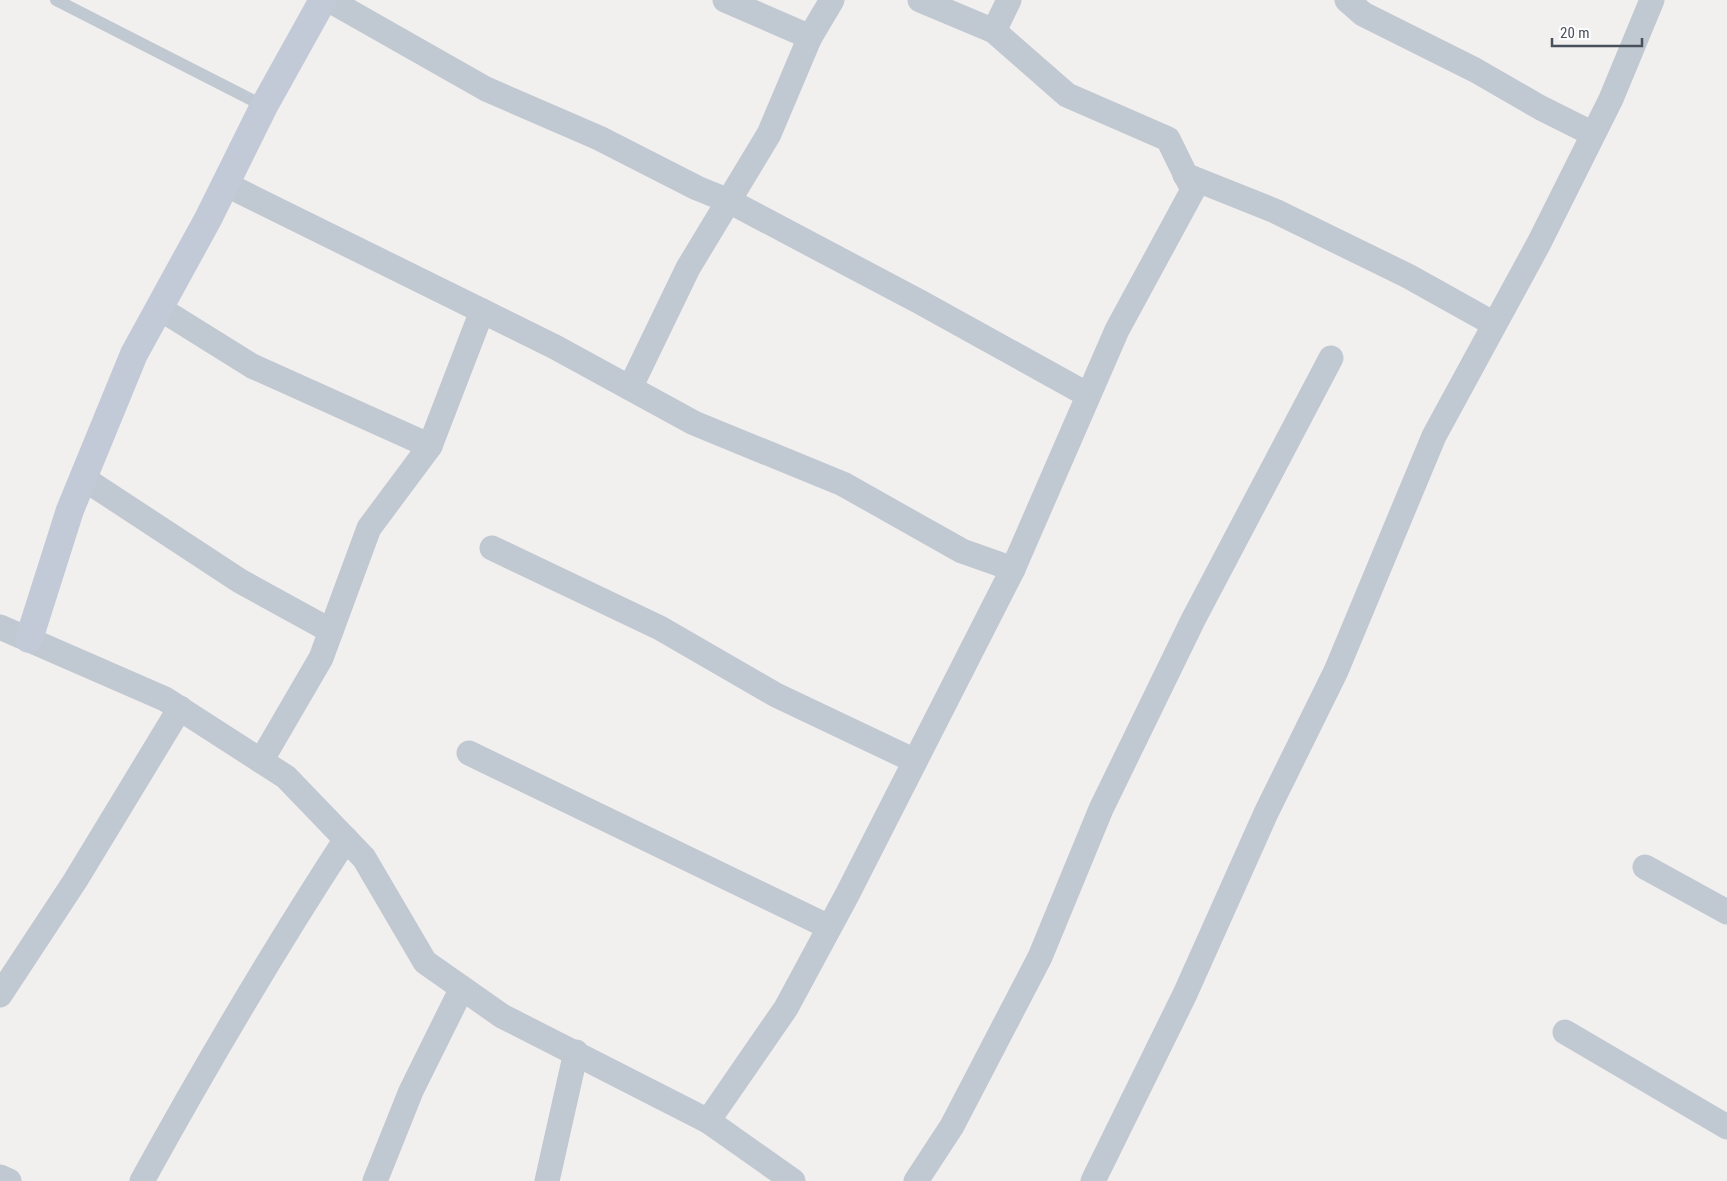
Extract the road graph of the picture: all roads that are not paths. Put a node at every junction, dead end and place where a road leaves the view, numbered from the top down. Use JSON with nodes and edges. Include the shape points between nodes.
{"nodes":[{"id":1,"x":56,"y":0,"type":"edge"},
{"id":2,"x":323,"y":0,"type":"edge"},
{"id":3,"x":329,"y":0,"type":"edge"},
{"id":4,"x":725,"y":0,"type":"edge"},
{"id":5,"x":832,"y":0,"type":"edge"},
{"id":6,"x":920,"y":0,"type":"edge"},
{"id":7,"x":1009,"y":0,"type":"edge"},
{"id":8,"x":1347,"y":0,"type":"edge"},
{"id":9,"x":1652,"y":0,"type":"edge"},
{"id":10,"x":994,"y":31,"type":"junction"},
{"id":11,"x":810,"y":37,"type":"junction"},
{"id":12,"x":264,"y":106,"type":"junction"},
{"id":13,"x":1593,"y":134,"type":"junction"},
{"id":14,"x":1185,"y":175,"type":"junction"},
{"id":15,"x":225,"y":184,"type":"junction"},
{"id":16,"x":729,"y":201,"type":"junction"},
{"id":17,"x":159,"y":308,"type":"junction"},
{"id":18,"x":482,"y":311,"type":"junction"},
{"id":19,"x":1494,"y":324,"type":"junction"},
{"id":20,"x":1331,"y":358,"type":"dead end"},
{"id":21,"x":630,"y":388,"type":"junction"},
{"id":22,"x":1088,"y":395,"type":"junction"},
{"id":23,"x":430,"y":446,"type":"junction"},
{"id":24,"x":83,"y":478,"type":"junction"},
{"id":25,"x":492,"y":548,"type":"dead end"},
{"id":26,"x":1013,"y":569,"type":"junction"},
{"id":27,"x":0,"y":627,"type":"edge"},
{"id":28,"x":331,"y":631,"type":"junction"},
{"id":29,"x":29,"y":639,"type":"junction"},
{"id":30,"x":180,"y":708,"type":"junction"},
{"id":31,"x":469,"y":753,"type":"dead end"},
{"id":32,"x":261,"y":760,"type":"junction"},
{"id":33,"x":915,"y":761,"type":"junction"},
{"id":34,"x":346,"y":839,"type":"junction"},
{"id":35,"x":1645,"y":867,"type":"dead end"},
{"id":36,"x":1727,"y":912,"type":"edge"},
{"id":37,"x":829,"y":927,"type":"junction"},
{"id":38,"x":462,"y":988,"type":"junction"},
{"id":39,"x":0,"y":995,"type":"edge"},
{"id":40,"x":1565,"y":1032,"type":"dead end"},
{"id":41,"x":576,"y":1052,"type":"junction"},
{"id":42,"x":708,"y":1121,"type":"junction"},
{"id":43,"x":1727,"y":1127,"type":"edge"},
{"id":44,"x":0,"y":1177,"type":"edge"},
{"id":45,"x":9,"y":1181,"type":"edge"},
{"id":46,"x":142,"y":1181,"type":"edge"},
{"id":47,"x":375,"y":1181,"type":"edge"},
{"id":48,"x":547,"y":1181,"type":"edge"},
{"id":49,"x":793,"y":1181,"type":"edge"},
{"id":50,"x":916,"y":1181,"type":"edge"},
{"id":51,"x":1093,"y":1181,"type":"edge"}],
"edges":[{"from":1,"to":12,"type":"lane"},
{"from":2,"to":12,"type":"street"},
{"from":3,"to":16,"type":"street","via":[[486,89],[599,138]]},
{"from":4,"to":11,"type":"street"},
{"from":5,"to":11,"type":"street"},
{"from":6,"to":10,"type":"street"},
{"from":7,"to":10,"type":"street"},
{"from":8,"to":13,"type":"street","via":[[1363,14]]},
{"from":9,"to":13,"type":"street"},
{"from":10,"to":14,"type":"street","via":[[1067,95],[1168,139]]},
{"from":11,"to":16,"type":"street","via":[[768,134]]},
{"from":12,"to":15,"type":"street"},
{"from":13,"to":19,"type":"street"},
{"from":14,"to":19,"type":"street","via":[[1284,215],[1408,276]]},
{"from":14,"to":22,"type":"street","via":[[1193,190],[1117,330]]},
{"from":15,"to":17,"type":"street"},
{"from":15,"to":18,"type":"street"},
{"from":16,"to":21,"type":"street","via":[[688,268]]},
{"from":16,"to":22,"type":"street"},
{"from":17,"to":23,"type":"street","via":[[252,366]]},
{"from":17,"to":24,"type":"street","via":[[134,354]]},
{"from":18,"to":21,"type":"street"},
{"from":18,"to":23,"type":"street"},
{"from":19,"to":51,"type":"street","via":[[1434,436],[1336,672]]},
{"from":20,"to":50,"type":"street","via":[[1176,656],[1102,808],[1040,957],[952,1126]]},
{"from":21,"to":26,"type":"street","via":[[694,424],[843,484],[962,551]]},
{"from":22,"to":26,"type":"street"},
{"from":23,"to":28,"type":"street","via":[[368,528]]},
{"from":24,"to":28,"type":"street","via":[[240,582]]},
{"from":24,"to":29,"type":"street"},
{"from":25,"to":33,"type":"street","via":[[660,628],[776,695]]},
{"from":26,"to":33,"type":"street"},
{"from":27,"to":29,"type":"street"},
{"from":28,"to":32,"type":"street","via":[[321,658]]},
{"from":29,"to":30,"type":"street"},
{"from":30,"to":32,"type":"street"},
{"from":30,"to":39,"type":"street","via":[[75,881]]},
{"from":31,"to":37,"type":"street"},
{"from":32,"to":34,"type":"street","via":[[286,777]]},
{"from":33,"to":37,"type":"street"},
{"from":34,"to":38,"type":"street","via":[[364,858],[425,962]]},
{"from":34,"to":46,"type":"street","via":[[280,940]]},
{"from":35,"to":36,"type":"street"},
{"from":37,"to":42,"type":"street","via":[[786,1008]]},
{"from":38,"to":41,"type":"street","via":[[502,1016]]},
{"from":38,"to":47,"type":"street","via":[[411,1091]]},
{"from":40,"to":43,"type":"street"},
{"from":41,"to":42,"type":"street"},
{"from":41,"to":48,"type":"street"},
{"from":42,"to":49,"type":"street"},
{"from":44,"to":45,"type":"street"}]}
